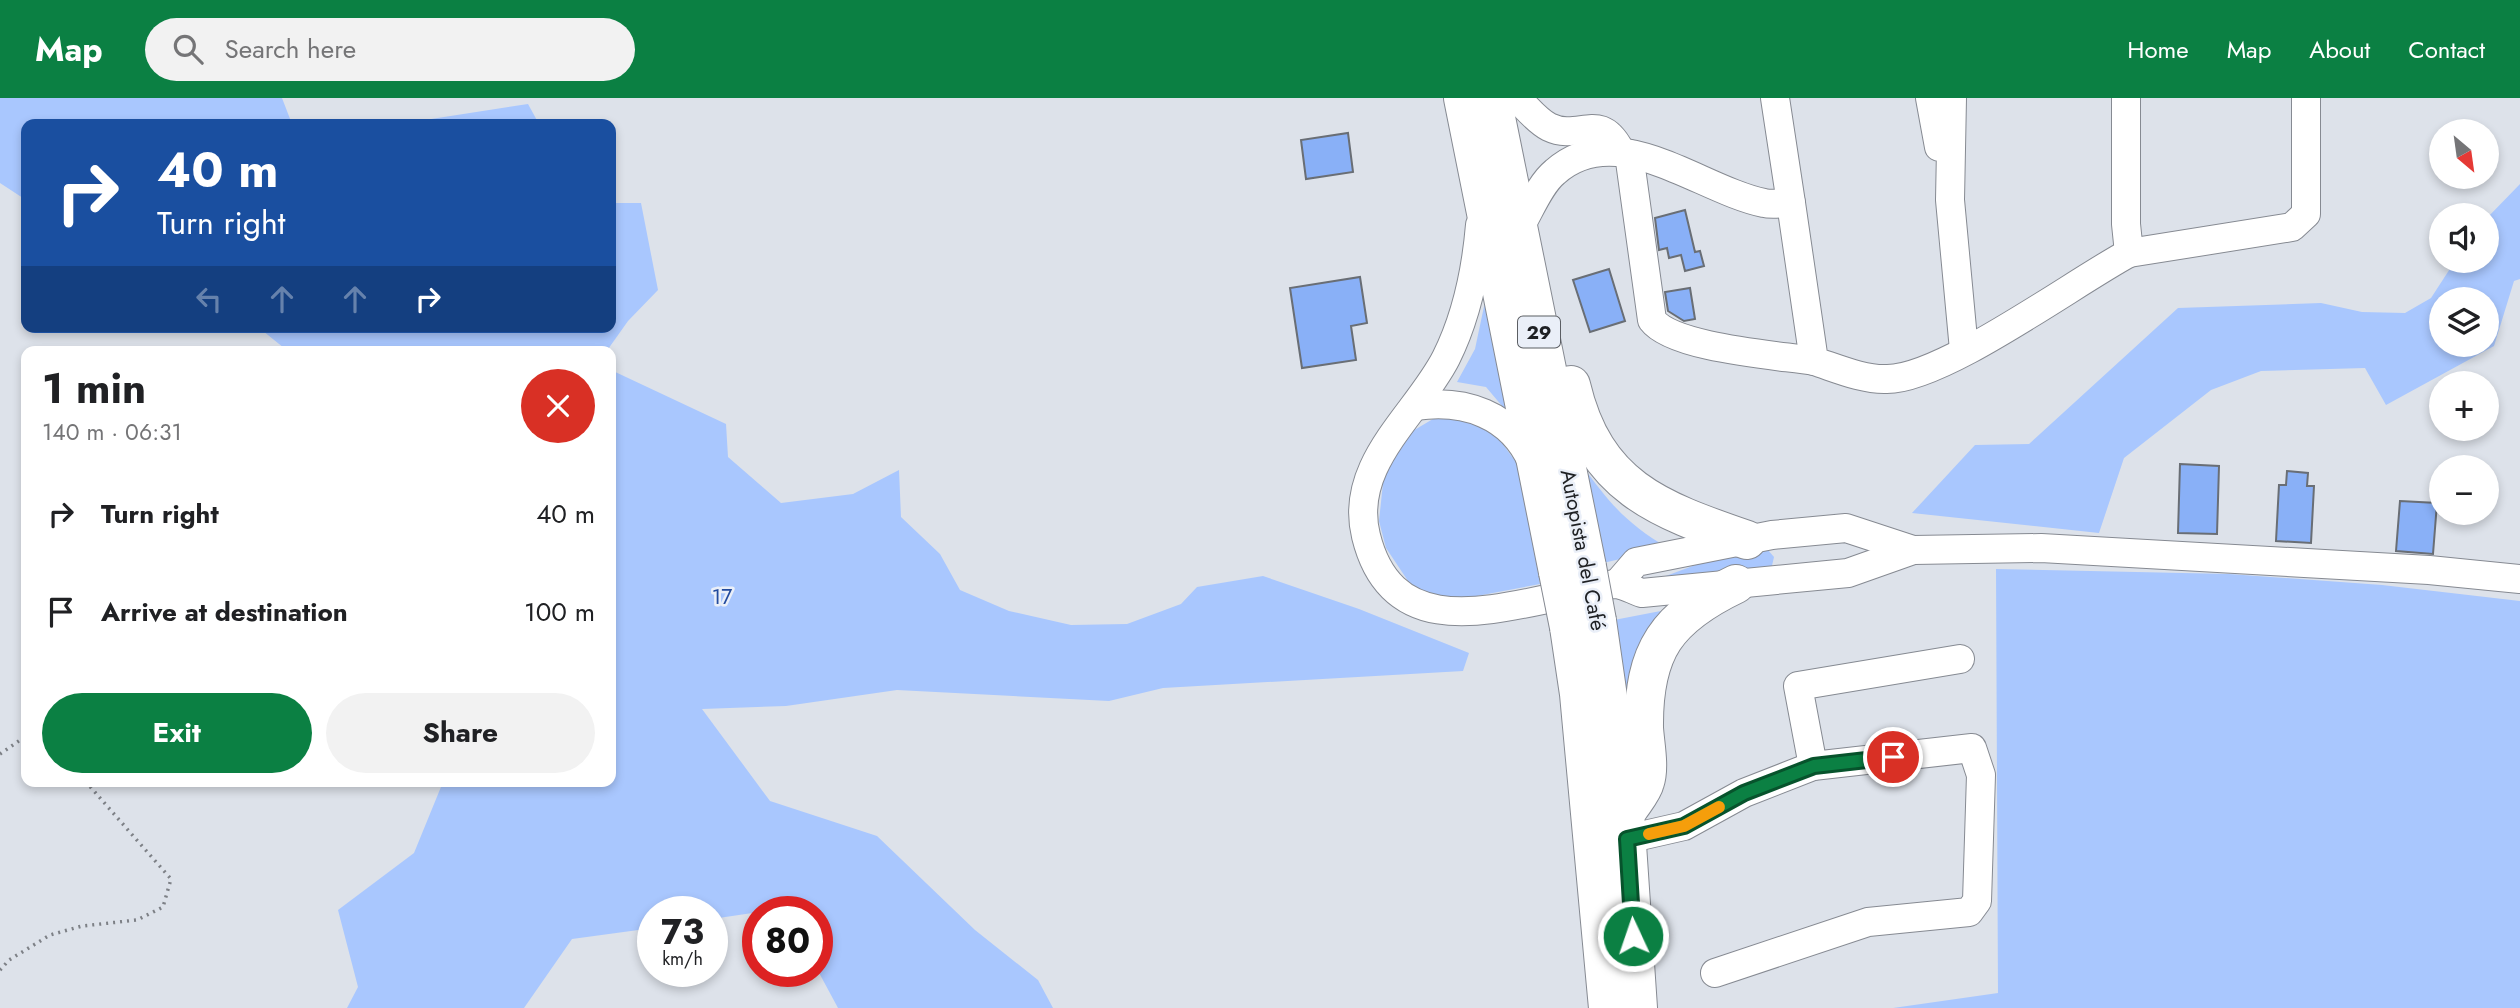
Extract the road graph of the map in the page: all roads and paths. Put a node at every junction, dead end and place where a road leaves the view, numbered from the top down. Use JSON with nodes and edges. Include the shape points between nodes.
{"nodes":[{"id":1,"x":1463,"y":98,"type":"edge"},
{"id":2,"x":1492,"y":98,"type":"edge"},
{"id":3,"x":1517,"y":98,"type":"edge"},
{"id":4,"x":1775,"y":98,"type":"edge"},
{"id":5,"x":1930,"y":98,"type":"edge"},
{"id":6,"x":1952,"y":98,"type":"edge"},
{"id":7,"x":2126,"y":98,"type":"edge"},
{"id":8,"x":2306,"y":98,"type":"edge"},
{"id":9,"x":1624,"y":152,"type":"junction"},
{"id":10,"x":1950,"y":200,"type":"junction"},
{"id":11,"x":1482,"y":202,"type":"junction"},
{"id":12,"x":1791,"y":203,"type":"junction"},
{"id":13,"x":1518,"y":230,"type":"junction"},
{"id":14,"x":2129,"y":253,"type":"junction"},
{"id":15,"x":1542,"y":344,"type":"junction"},
{"id":16,"x":1964,"y":350,"type":"junction"},
{"id":17,"x":1814,"y":361,"type":"junction"},
{"id":18,"x":1416,"y":406,"type":"junction"},
{"id":19,"x":1540,"y":480,"type":"junction"},
{"id":20,"x":1759,"y":538,"type":"junction"},
{"id":21,"x":1913,"y":550,"type":"junction"},
{"id":22,"x":1588,"y":574,"type":"junction"},
{"id":23,"x":2520,"y":579,"type":"edge"},
{"id":24,"x":1754,"y":582,"type":"junction"},
{"id":25,"x":1583,"y":624,"type":"junction"},
{"id":26,"x":1960,"y":659,"type":"dead end"},
{"id":27,"x":21,"y":739,"type":"edge"},
{"id":28,"x":0,"y":754,"type":"edge"},
{"id":29,"x":1814,"y":766,"type":"junction"},
{"id":30,"x":90,"y":787,"type":"edge"},
{"id":31,"x":1626,"y":827,"type":"junction"},
{"id":32,"x":0,"y":970,"type":"edge"},
{"id":33,"x":1715,"y":973,"type":"dead end"},
{"id":34,"x":1608,"y":1008,"type":"edge"},
{"id":35,"x":1638,"y":1008,"type":"edge"}],
"edges":[{"from":1,"to":11,"type":"highway","name":"Autopista del Café","number":"29"},
{"from":2,"to":13,"type":"highway","name":"Autopista del Café","number":"29"},
{"from":3,"to":9,"type":"street","via":[[1550,127],[1600,128],[1611,134]]},
{"from":4,"to":12,"type":"street"},
{"from":5,"to":10,"type":"street"},
{"from":6,"to":10,"type":"street"},
{"from":7,"to":14,"type":"street"},
{"from":8,"to":14,"type":"street","via":[[2306,214],[2292,226]]},
{"from":9,"to":12,"type":"street","via":[[1765,204]]},
{"from":9,"to":13,"type":"street","via":[[1573,158],[1552,173]]},
{"from":9,"to":17,"type":"street","via":[[1652,320],[1659,330],[1680,339]]},
{"from":10,"to":16,"type":"street"},
{"from":11,"to":18,"type":"street","via":[[1467,309],[1446,359]]},
{"from":11,"to":19,"type":"highway","name":"Autopista del Café","number":"29"},
{"from":12,"to":17,"type":"street"},
{"from":13,"to":15,"type":"highway","name":"Autopista del Café","number":"29"},
{"from":14,"to":16,"type":"street"},
{"from":15,"to":20,"type":"highway","via":[[1567,370],[1579,421],[1619,477],[1678,515]]},
{"from":15,"to":22,"type":"highway","name":"Autopista del Café","number":"29"},
{"from":16,"to":17,"type":"street","via":[[1910,377],[1884,380]]},
{"from":18,"to":19,"type":"street","via":[[1443,402],[1494,417],[1514,434]]},
{"from":18,"to":22,"type":"street","via":[[1381,451],[1368,478],[1363,506],[1366,536],[1395,589],[1423,607],[1454,614],[1488,610]]},
{"from":19,"to":22,"type":"highway","name":"Autopista del Café","number":"29"},
{"from":20,"to":21,"type":"street","via":[[1846,528]]},
{"from":20,"to":22,"type":"street"},
{"from":20,"to":24,"type":"street","via":[[1783,553],[1783,563]]},
{"from":21,"to":23,"type":"street","via":[[2041,548]]},
{"from":21,"to":24,"type":"street","via":[[1848,573]]},
{"from":22,"to":24,"type":"street","via":[[1642,593]]},
{"from":22,"to":25,"type":"highway","name":"Autopista del Café","number":"29","bridge":true},
{"from":24,"to":31,"type":"highway","via":[[1700,601],[1675,622],[1658,646],[1647,676],[1645,783]]},
{"from":25,"to":31,"type":"highway","name":"Autopista del Café","number":"29"},
{"from":25,"to":34,"type":"highway","name":"Autopista del Café","number":"29","via":[[1579,694]]},
{"from":26,"to":29,"type":"street","via":[[1798,687]]},
{"from":27,"to":28,"type":"path"},
{"from":29,"to":31,"type":"street","via":[[1744,793],[1684,826]]},
{"from":29,"to":33,"type":"street","via":[[1972,748],[1981,775],[1977,901],[1969,912],[1868,922]]},
{"from":30,"to":32,"type":"path","via":[[171,879],[163,907],[137,920],[50,935]]},
{"from":31,"to":35,"type":"highway","name":"Autopista del Café","number":"29"}]}
